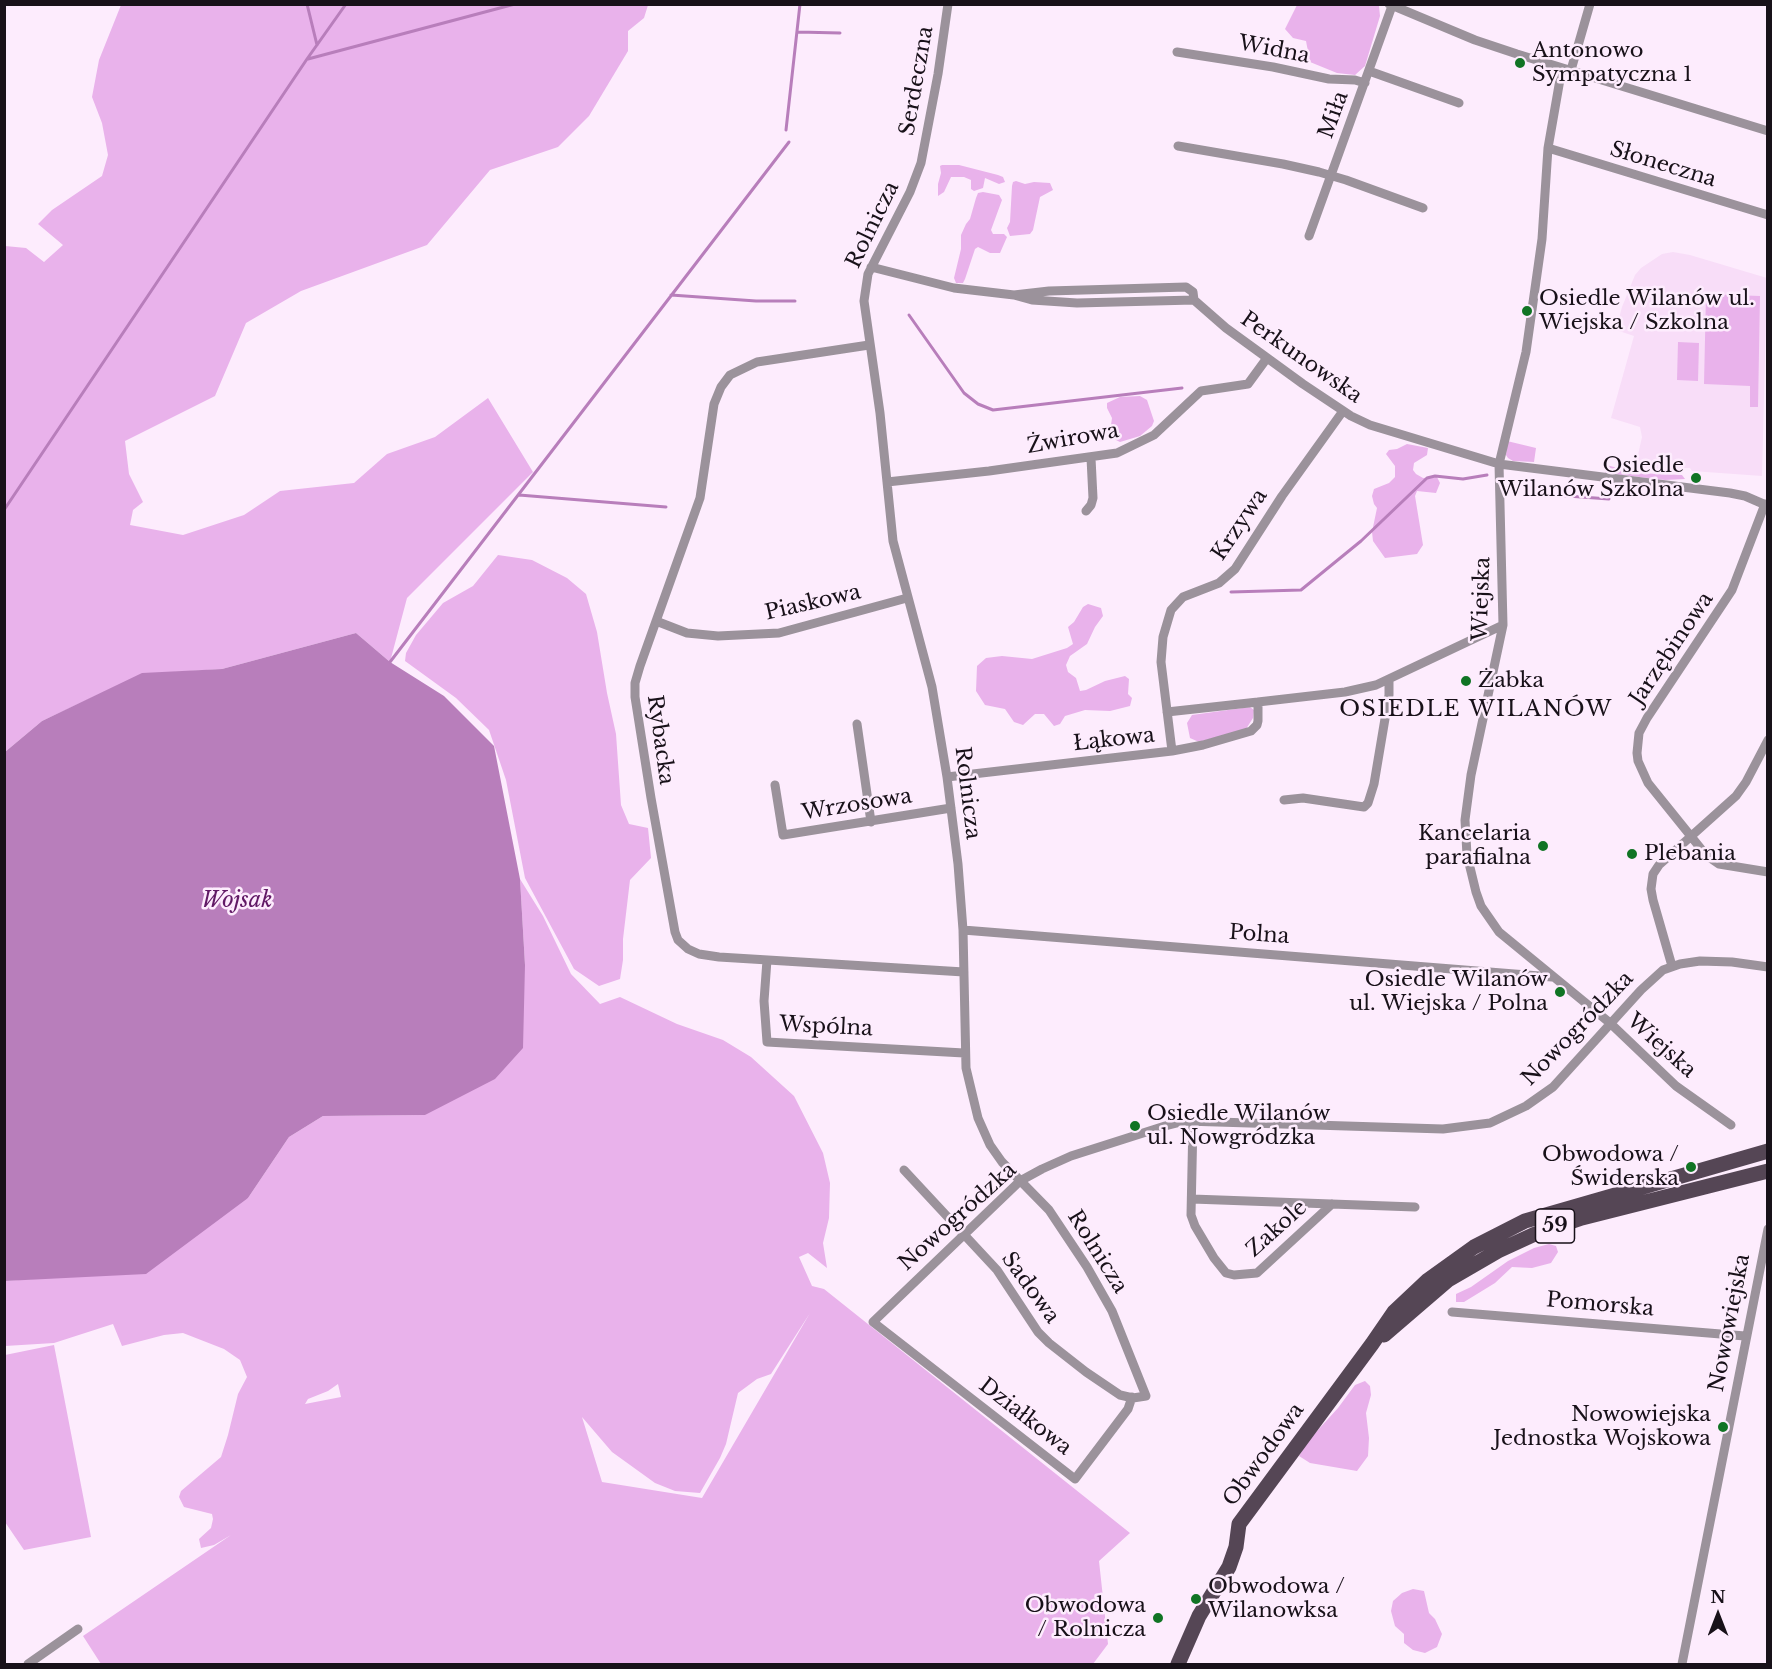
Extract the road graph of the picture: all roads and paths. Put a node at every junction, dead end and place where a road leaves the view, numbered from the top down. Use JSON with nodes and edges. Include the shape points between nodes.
{"nodes":[{"id":1,"x":948,"y":4,"type":"edge"},
{"id":2,"x":1590,"y":4,"type":"edge"},
{"id":3,"x":1390,"y":5,"type":"edge"},
{"id":4,"x":1177,"y":52,"type":"dead end"},
{"id":5,"x":1567,"y":69,"type":"junction"},
{"id":6,"x":1369,"y":71,"type":"junction"},
{"id":7,"x":1365,"y":83,"type":"junction"},
{"id":8,"x":1459,"y":103,"type":"dead end"},
{"id":9,"x":1767,"y":131,"type":"edge"},
{"id":10,"x":1178,"y":146,"type":"dead end"},
{"id":11,"x":1548,"y":148,"type":"junction"},
{"id":12,"x":921,"y":163,"type":"joint"},
{"id":13,"x":1331,"y":176,"type":"junction"},
{"id":14,"x":1424,"y":208,"type":"dead end"},
{"id":15,"x":1767,"y":215,"type":"edge"},
{"id":16,"x":1309,"y":236,"type":"dead end"},
{"id":17,"x":871,"y":267,"type":"junction"},
{"id":18,"x":869,"y":345,"type":"junction"},
{"id":19,"x":1268,"y":358,"type":"junction"},
{"id":20,"x":1343,"y":411,"type":"junction"},
{"id":21,"x":1091,"y":458,"type":"junction"},
{"id":22,"x":1499,"y":464,"type":"junction"},
{"id":23,"x":887,"y":482,"type":"junction"},
{"id":24,"x":1766,"y":505,"type":"edge"},
{"id":25,"x":1086,"y":512,"type":"dead end"},
{"id":26,"x":907,"y":598,"type":"junction"},
{"id":27,"x":656,"y":621,"type":"junction"},
{"id":28,"x":1503,"y":625,"type":"junction"},
{"id":29,"x":1389,"y":680,"type":"junction"},
{"id":30,"x":1258,"y":702,"type":"junction"},
{"id":31,"x":1167,"y":712,"type":"junction"},
{"id":32,"x":857,"y":724,"type":"dead end"},
{"id":33,"x":1767,"y":740,"type":"edge"},
{"id":34,"x":1172,"y":751,"type":"junction"},
{"id":35,"x":947,"y":777,"type":"junction"},
{"id":36,"x":775,"y":785,"type":"dead end"},
{"id":37,"x":1284,"y":800,"type":"dead end"},
{"id":38,"x":951,"y":808,"type":"junction"},
{"id":39,"x":871,"y":822,"type":"junction"},
{"id":40,"x":1691,"y":836,"type":"junction"},
{"id":41,"x":1767,"y":872,"type":"edge"},
{"id":42,"x":963,"y":930,"type":"junction"},
{"id":43,"x":767,"y":960,"type":"junction"},
{"id":44,"x":1672,"y":966,"type":"junction"},
{"id":45,"x":1767,"y":968,"type":"edge"},
{"id":46,"x":964,"y":972,"type":"junction"},
{"id":47,"x":1552,"y":977,"type":"junction"},
{"id":48,"x":1610,"y":1023,"type":"junction"},
{"id":49,"x":964,"y":1053,"type":"junction"},
{"id":50,"x":1193,"y":1121,"type":"junction"},
{"id":51,"x":1731,"y":1125,"type":"dead end"},
{"id":52,"x":1767,"y":1151,"type":"edge"},
{"id":53,"x":904,"y":1170,"type":"dead end"},
{"id":54,"x":1767,"y":1171,"type":"edge"},
{"id":55,"x":1020,"y":1181,"type":"junction"},
{"id":56,"x":1192,"y":1199,"type":"junction"},
{"id":57,"x":1332,"y":1204,"type":"junction"},
{"id":58,"x":1415,"y":1207,"type":"dead end"},
{"id":59,"x":1767,"y":1232,"type":"edge"},
{"id":60,"x":964,"y":1234,"type":"junction"},
{"id":61,"x":1452,"y":1312,"type":"dead end"},
{"id":62,"x":873,"y":1322,"type":"joint"},
{"id":63,"x":1745,"y":1336,"type":"junction"},
{"id":64,"x":1372,"y":1344,"type":"junction"},
{"id":65,"x":1146,"y":1396,"type":"joint"},
{"id":66,"x":1132,"y":1397,"type":"junction"},
{"id":67,"x":78,"y":1629,"type":"dead end"},
{"id":68,"x":28,"y":1665,"type":"edge"},
{"id":69,"x":1178,"y":1665,"type":"edge"},
{"id":70,"x":1682,"y":1665,"type":"edge"}],
"edges":[{"from":1,"to":12,"type":"street","name":"Serdeczna"},
{"from":2,"to":5,"type":"street","name":"Wiejska"},
{"from":3,"to":5,"type":"street","via":[[1475,40]]},
{"from":3,"to":6,"type":"street","name":"Miła"},
{"from":4,"to":7,"type":"street","name":"Widna"},
{"from":5,"to":9,"type":"street"},
{"from":5,"to":11,"type":"street","name":"Wiejska"},
{"from":6,"to":7,"type":"street","name":"Miła"},
{"from":6,"to":8,"type":"street"},
{"from":7,"to":13,"type":"street","name":"Miła"},
{"from":10,"to":13,"type":"street"},
{"from":11,"to":15,"type":"street","name":"Słoneczna"},
{"from":11,"to":22,"type":"street","name":"Wiejska","via":[[1542,239],[1526,352]]},
{"from":12,"to":17,"type":"street","name":"Rolnicza"},
{"from":13,"to":14,"type":"street"},
{"from":13,"to":16,"type":"street","name":"Miła"},
{"from":17,"to":18,"type":"street","name":"Rolnicza","via":[[864,293]]},
{"from":17,"to":19,"type":"street","name":"Perkunowska","via":[[954,288],[1014,295],[1190,288],[1194,300]]},
{"from":18,"to":23,"type":"street","name":"Rolnicza"},
{"from":18,"to":27,"type":"street","name":"Rybacka","via":[[757,362],[730,375],[714,404],[700,498]]},
{"from":19,"to":20,"type":"street","name":"Perkunowska"},
{"from":19,"to":21,"type":"street","name":"Żwirowa","via":[[1248,384],[1201,391],[1154,435],[1117,453]]},
{"from":20,"to":22,"type":"street","name":"Perkunowska","via":[[1370,425]]},
{"from":20,"to":31,"type":"street","name":"Krzywa","via":[[1235,569],[1219,583],[1183,597],[1171,610],[1161,652]]},
{"from":21,"to":23,"type":"street","name":"Żwirowa"},
{"from":21,"to":25,"type":"street","via":[[1092,498]]},
{"from":22,"to":24,"type":"street","name":"Perkunowska","via":[[1746,496]]},
{"from":22,"to":28,"type":"street","name":"Wiejska"},
{"from":23,"to":26,"type":"street","name":"Rolnicza","via":[[893,541]]},
{"from":24,"to":40,"type":"street","name":"Jarzębinowa","via":[[1732,590],[1647,718],[1637,740],[1637,757],[1648,783]]},
{"from":26,"to":27,"type":"street","name":"Piaskowa","via":[[779,633],[687,633]]},
{"from":26,"to":35,"type":"street","name":"Rolnicza","via":[[936,704]]},
{"from":27,"to":43,"type":"street","name":"Rybacka","via":[[635,683],[635,697],[675,932],[678,940],[699,954]]},
{"from":28,"to":29,"type":"street","name":"Łąkowa"},
{"from":28,"to":47,"type":"street","name":"Wiejska","via":[[1471,775],[1465,820],[1467,855],[1476,892],[1493,925]]},
{"from":29,"to":30,"type":"street","name":"Łąkowa","via":[[1345,692]]},
{"from":29,"to":37,"type":"street","via":[[1368,803],[1364,807],[1303,798]]},
{"from":30,"to":31,"type":"street","name":"Łąkowa"},
{"from":30,"to":34,"type":"street","name":"Łąkowa","via":[[1258,721],[1251,731]]},
{"from":31,"to":34,"type":"street","name":"Krzywa"},
{"from":32,"to":39,"type":"street"},
{"from":33,"to":40,"type":"street","via":[[1741,789]]},
{"from":34,"to":35,"type":"street","name":"Łąkowa"},
{"from":35,"to":38,"type":"street","name":"Rolnicza"},
{"from":36,"to":39,"type":"street","name":"Wrzosowa","via":[[783,835]]},
{"from":38,"to":39,"type":"street","name":"Wrzosowa"},
{"from":38,"to":42,"type":"street","name":"Rolnicza"},
{"from":40,"to":41,"type":"street","name":"Jarzębinowa","via":[[1714,862]]},
{"from":40,"to":44,"type":"street","via":[[1659,865],[1652,880],[1653,900]]},
{"from":42,"to":46,"type":"street","name":"Rolnicza"},
{"from":42,"to":47,"type":"street","name":"Polna"},
{"from":43,"to":46,"type":"street","name":"Rybacka"},
{"from":43,"to":49,"type":"street","name":"Wspólna","via":[[766,1042]]},
{"from":44,"to":45,"type":"street","via":[[1714,961]]},
{"from":44,"to":48,"type":"street","name":"Nowogródzka","via":[[1654,977]]},
{"from":46,"to":49,"type":"street","name":"Rolnicza"},
{"from":47,"to":48,"type":"street","name":"Wiejska"},
{"from":48,"to":50,"type":"street","name":"Nowogródzka","via":[[1543,1095],[1504,1118],[1478,1126],[1443,1129]]},
{"from":48,"to":51,"type":"street","name":"Wiejska","via":[[1676,1086]]},
{"from":49,"to":55,"type":"street","name":"Rolnicza","via":[[981,1126],[994,1151]]},
{"from":50,"to":55,"type":"street","name":"Nowogródzka","via":[[1098,1147]]},
{"from":50,"to":56,"type":"street","name":"Zakole"},
{"from":52,"to":64,"type":"main road","name":"Obwodowa","number":"59","via":[[1577,1205],[1497,1234],[1428,1280],[1394,1312]]},
{"from":53,"to":60,"type":"street","name":"Sadowa"},
{"from":54,"to":64,"type":"main road","name":"Obwodowa","number":"59","via":[[1534,1234],[1448,1280]]},
{"from":55,"to":60,"type":"street","name":"Nowogródzka"},
{"from":55,"to":65,"type":"street","name":"Rolnicza","via":[[1058,1222],[1103,1294]]},
{"from":56,"to":57,"type":"street"},
{"from":56,"to":57,"type":"street","name":"Zakole","via":[[1195,1226],[1221,1269],[1234,1275],[1257,1273]]},
{"from":57,"to":58,"type":"street"},
{"from":59,"to":63,"type":"street","name":"Nowowiejska"},
{"from":60,"to":62,"type":"street","name":"Nowogródzka"},
{"from":60,"to":66,"type":"street","name":"Sadowa","via":[[997,1270],[1048,1343],[1120,1395]]},
{"from":61,"to":63,"type":"street","name":"Pomorska"},
{"from":62,"to":66,"type":"street","name":"Działkowa","via":[[1075,1479],[1128,1409]]},
{"from":63,"to":70,"type":"street","name":"Nowowiejska"},
{"from":64,"to":69,"type":"main road","name":"Obwodowa","number":"59","via":[[1239,1524],[1229,1567],[1199,1616]]},
{"from":65,"to":66,"type":"street","name":"Sadowa"},
{"from":67,"to":68,"type":"street"}]}
